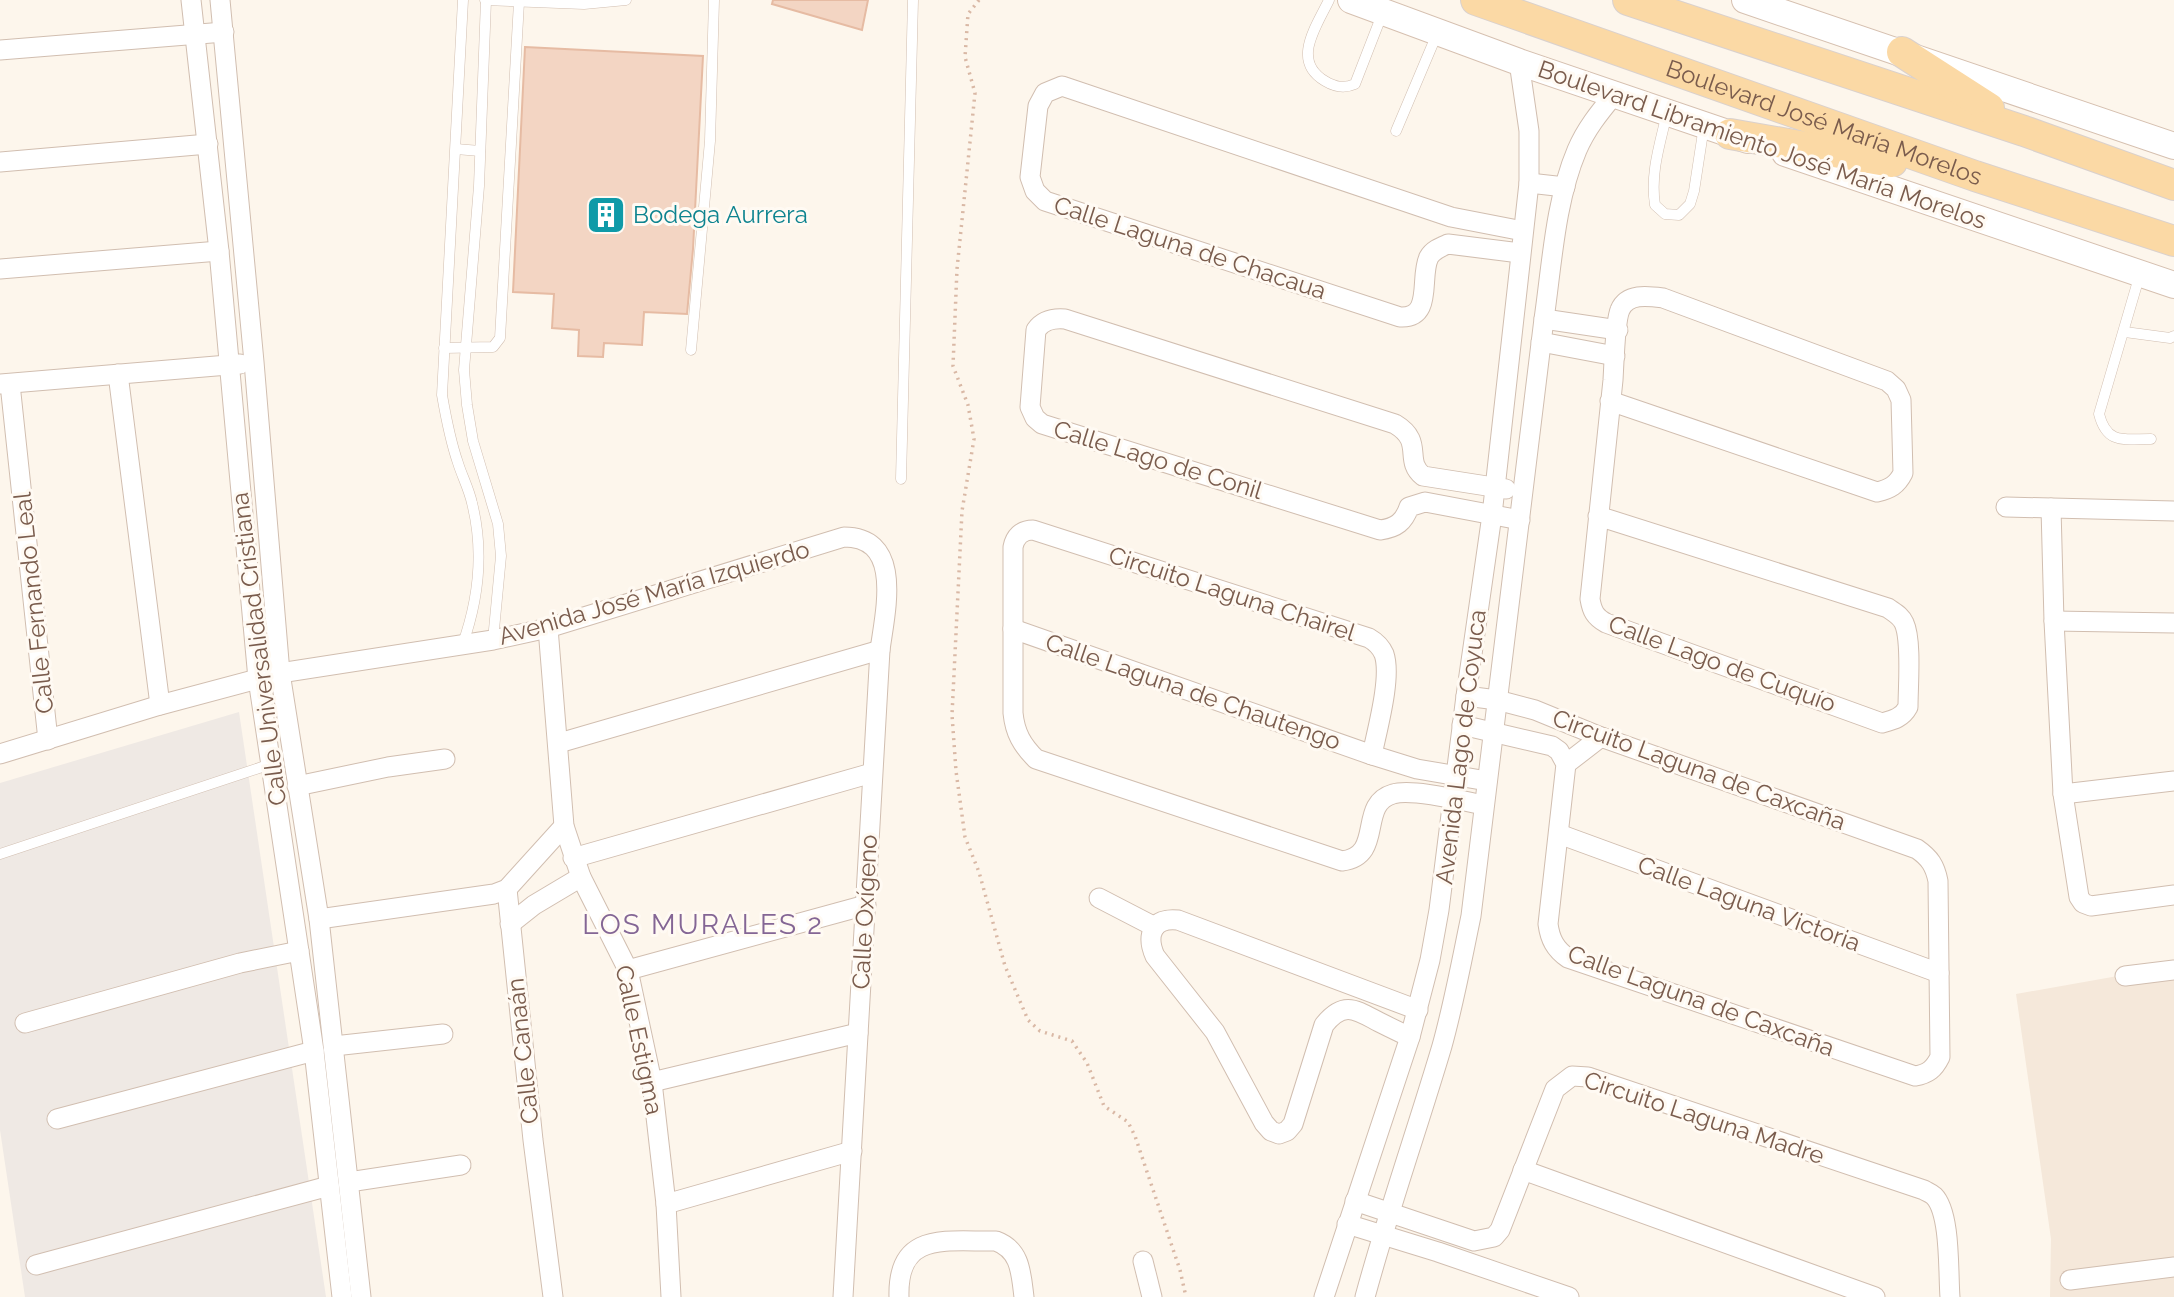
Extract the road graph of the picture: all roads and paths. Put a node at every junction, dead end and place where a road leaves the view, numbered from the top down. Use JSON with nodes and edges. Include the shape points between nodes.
{"nodes":[{"id":1,"x":191,"y":0,"type":"edge"},
{"id":2,"x":220,"y":0,"type":"edge"},
{"id":3,"x":463,"y":0,"type":"edge"},
{"id":4,"x":486,"y":0,"type":"edge"},
{"id":5,"x":626,"y":0,"type":"edge"},
{"id":6,"x":714,"y":0,"type":"edge"},
{"id":7,"x":913,"y":0,"type":"edge"},
{"id":8,"x":1329,"y":0,"type":"edge"},
{"id":9,"x":1351,"y":0,"type":"edge"},
{"id":10,"x":1476,"y":0,"type":"edge"},
{"id":11,"x":1628,"y":0,"type":"edge"},
{"id":12,"x":1745,"y":0,"type":"edge"},
{"id":13,"x":537,"y":1,"type":"edge"},
{"id":14,"x":519,"y":2,"type":"junction"},
{"id":15,"x":1383,"y":12,"type":"junction"},
{"id":16,"x":224,"y":32,"type":"junction"},
{"id":17,"x":1438,"y":32,"type":"junction"},
{"id":18,"x":195,"y":34,"type":"junction"},
{"id":19,"x":0,"y":50,"type":"edge"},
{"id":20,"x":1902,"y":52,"type":"junction"},
{"id":21,"x":1518,"y":62,"type":"junction"},
{"id":22,"x":1613,"y":96,"type":"junction"},
{"id":23,"x":1667,"y":113,"type":"junction"},
{"id":24,"x":1717,"y":130,"type":"junction"},
{"id":25,"x":1396,"y":131,"type":"dead end"},
{"id":26,"x":2024,"y":131,"type":"junction"},
{"id":27,"x":208,"y":144,"type":"junction"},
{"id":28,"x":2174,"y":146,"type":"edge"},
{"id":29,"x":456,"y":149,"type":"junction"},
{"id":30,"x":480,"y":150,"type":"junction"},
{"id":31,"x":0,"y":162,"type":"edge"},
{"id":32,"x":1975,"y":176,"type":"junction"},
{"id":33,"x":1529,"y":183,"type":"junction"},
{"id":34,"x":2174,"y":185,"type":"edge"},
{"id":35,"x":1565,"y":187,"type":"junction"},
{"id":36,"x":1451,"y":218,"type":"junction"},
{"id":37,"x":1523,"y":231,"type":"junction"},
{"id":38,"x":2174,"y":241,"type":"edge"},
{"id":39,"x":1448,"y":244,"type":"junction"},
{"id":40,"x":219,"y":251,"type":"junction"},
{"id":41,"x":1520,"y":253,"type":"junction"},
{"id":42,"x":0,"y":269,"type":"edge"},
{"id":43,"x":2140,"y":274,"type":"junction"},
{"id":44,"x":2174,"y":285,"type":"edge"},
{"id":45,"x":1544,"y":320,"type":"junction"},
{"id":46,"x":1619,"y":320,"type":"junction"},
{"id":47,"x":2125,"y":332,"type":"junction"},
{"id":48,"x":2174,"y":336,"type":"edge"},
{"id":49,"x":1541,"y":342,"type":"junction"},
{"id":50,"x":443,"y":348,"type":"junction"},
{"id":51,"x":465,"y":348,"type":"junction"},
{"id":52,"x":691,"y":350,"type":"dead end"},
{"id":53,"x":1615,"y":356,"type":"junction"},
{"id":54,"x":254,"y":362,"type":"junction"},
{"id":55,"x":229,"y":365,"type":"junction"},
{"id":56,"x":118,"y":374,"type":"junction"},
{"id":57,"x":5,"y":384,"type":"edge"},
{"id":58,"x":1610,"y":401,"type":"junction"},
{"id":59,"x":2151,"y":439,"type":"dead end"},
{"id":60,"x":901,"y":479,"type":"dead end"},
{"id":61,"x":1495,"y":487,"type":"junction"},
{"id":62,"x":1523,"y":492,"type":"junction"},
{"id":63,"x":2006,"y":507,"type":"dead end"},
{"id":64,"x":2051,"y":508,"type":"junction"},
{"id":65,"x":2174,"y":511,"type":"edge"},
{"id":66,"x":1492,"y":515,"type":"junction"},
{"id":67,"x":1598,"y":516,"type":"junction"},
{"id":68,"x":1520,"y":520,"type":"junction"},
{"id":69,"x":860,"y":537,"type":"joint"},
{"id":70,"x":2054,"y":621,"type":"junction"},
{"id":71,"x":2174,"y":623,"type":"edge"},
{"id":72,"x":548,"y":628,"type":"junction"},
{"id":73,"x":1013,"y":629,"type":"junction"},
{"id":74,"x":492,"y":640,"type":"junction"},
{"id":75,"x":462,"y":646,"type":"junction"},
{"id":76,"x":880,"y":650,"type":"junction"},
{"id":77,"x":280,"y":673,"type":"junction"},
{"id":78,"x":258,"y":679,"type":"junction"},
{"id":79,"x":1465,"y":696,"type":"junction"},
{"id":80,"x":1497,"y":700,"type":"junction"},
{"id":81,"x":160,"y":705,"type":"junction"},
{"id":82,"x":1462,"y":725,"type":"junction"},
{"id":83,"x":1493,"y":732,"type":"junction"},
{"id":84,"x":1601,"y":737,"type":"junction"},
{"id":85,"x":48,"y":740,"type":"junction"},
{"id":86,"x":559,"y":743,"type":"junction"},
{"id":87,"x":0,"y":754,"type":"edge"},
{"id":88,"x":1372,"y":755,"type":"junction"},
{"id":89,"x":445,"y":759,"type":"dead end"},
{"id":90,"x":271,"y":764,"type":"junction"},
{"id":91,"x":1566,"y":764,"type":"junction"},
{"id":92,"x":872,"y":773,"type":"junction"},
{"id":93,"x":1456,"y":775,"type":"junction"},
{"id":94,"x":1487,"y":781,"type":"junction"},
{"id":95,"x":2174,"y":781,"type":"edge"},
{"id":96,"x":297,"y":786,"type":"junction"},
{"id":97,"x":2063,"y":794,"type":"junction"},
{"id":98,"x":1452,"y":799,"type":"junction"},
{"id":99,"x":1484,"y":804,"type":"junction"},
{"id":100,"x":564,"y":826,"type":"junction"},
{"id":101,"x":1559,"y":834,"type":"junction"},
{"id":102,"x":0,"y":855,"type":"edge"},
{"id":103,"x":573,"y":858,"type":"junction"},
{"id":104,"x":581,"y":877,"type":"junction"},
{"id":105,"x":507,"y":889,"type":"junction"},
{"id":106,"x":2174,"y":895,"type":"edge"},
{"id":107,"x":1100,"y":898,"type":"dead end"},
{"id":108,"x":866,"y":905,"type":"junction"},
{"id":109,"x":319,"y":919,"type":"junction"},
{"id":110,"x":510,"y":924,"type":"junction"},
{"id":111,"x":1155,"y":927,"type":"junction"},
{"id":112,"x":299,"y":951,"type":"junction"},
{"id":113,"x":628,"y":970,"type":"junction"},
{"id":114,"x":2174,"y":970,"type":"edge"},
{"id":115,"x":1939,"y":973,"type":"junction"},
{"id":116,"x":2125,"y":976,"type":"dead end"},
{"id":117,"x":1418,"y":1010,"type":"junction"},
{"id":118,"x":25,"y":1023,"type":"dead end"},
{"id":119,"x":858,"y":1033,"type":"junction"},
{"id":120,"x":443,"y":1034,"type":"dead end"},
{"id":121,"x":1410,"y":1037,"type":"junction"},
{"id":122,"x":334,"y":1046,"type":"junction"},
{"id":123,"x":314,"y":1051,"type":"junction"},
{"id":124,"x":652,"y":1082,"type":"junction"},
{"id":125,"x":57,"y":1119,"type":"dead end"},
{"id":126,"x":852,"y":1152,"type":"junction"},
{"id":127,"x":461,"y":1165,"type":"dead end"},
{"id":128,"x":1523,"y":1170,"type":"junction"},
{"id":129,"x":349,"y":1182,"type":"junction"},
{"id":130,"x":329,"y":1186,"type":"junction"},
{"id":131,"x":1355,"y":1201,"type":"junction"},
{"id":132,"x":666,"y":1204,"type":"junction"},
{"id":133,"x":1389,"y":1212,"type":"junction"},
{"id":134,"x":1347,"y":1224,"type":"junction"},
{"id":135,"x":1382,"y":1234,"type":"junction"},
{"id":136,"x":1143,"y":1261,"type":"dead end"},
{"id":137,"x":36,"y":1265,"type":"dead end"},
{"id":138,"x":2174,"y":1267,"type":"edge"},
{"id":139,"x":2070,"y":1280,"type":"dead end"},
{"id":140,"x":342,"y":1297,"type":"edge"},
{"id":141,"x":361,"y":1297,"type":"edge"},
{"id":142,"x":553,"y":1297,"type":"edge"},
{"id":143,"x":671,"y":1297,"type":"edge"},
{"id":144,"x":843,"y":1297,"type":"edge"},
{"id":145,"x":899,"y":1297,"type":"edge"},
{"id":146,"x":1024,"y":1297,"type":"edge"},
{"id":147,"x":1152,"y":1297,"type":"edge"},
{"id":148,"x":1324,"y":1297,"type":"edge"},
{"id":149,"x":1366,"y":1297,"type":"edge"},
{"id":150,"x":1569,"y":1297,"type":"edge"},
{"id":151,"x":1875,"y":1297,"type":"edge"},
{"id":152,"x":1950,"y":1297,"type":"edge"}],
"edges":[{"from":1,"to":18,"type":"street","name":"Calle Universalidad Cristiana"},
{"from":2,"to":16,"type":"street","name":"Calle Universalidad Cristiana"},
{"from":3,"to":29,"type":"lane"},
{"from":4,"to":14,"type":"lane"},
{"from":4,"to":30,"type":"lane"},
{"from":5,"to":13,"type":"lane","via":[[584,4]]},
{"from":6,"to":52,"type":"lane","via":[[710,141]]},
{"from":7,"to":60,"type":"lane"},
{"from":8,"to":15,"type":"lane","via":[[1311,38],[1307,61],[1310,70],[1335,86],[1355,84]]},
{"from":9,"to":15,"type":"street","name":"Boulevard Libramiento José María Morelos"},
{"from":10,"to":32,"type":"main road","name":"Boulevard José María Morelos"},
{"from":11,"to":26,"type":"main road"},
{"from":12,"to":20,"type":"street"},
{"from":13,"to":14,"type":"lane"},
{"from":14,"to":51,"type":"lane","via":[[500,338],[493,347]]},
{"from":15,"to":17,"type":"street","name":"Boulevard Libramiento José María Morelos"},
{"from":16,"to":18,"type":"street"},
{"from":16,"to":54,"type":"street","name":"Calle Universalidad Cristiana"},
{"from":17,"to":21,"type":"street","name":"Boulevard Libramiento José María Morelos"},
{"from":17,"to":25,"type":"lane"},
{"from":18,"to":19,"type":"street"},
{"from":18,"to":27,"type":"street","name":"Calle Universalidad Cristiana"},
{"from":20,"to":26,"type":"main road"},
{"from":20,"to":28,"type":"street"},
{"from":21,"to":22,"type":"street","name":"Boulevard Libramiento José María Morelos"},
{"from":21,"to":33,"type":"street","name":"Avenida Lago de Coyuca","via":[[1529,131]]},
{"from":22,"to":23,"type":"street","name":"Boulevard Libramiento José María Morelos"},
{"from":22,"to":35,"type":"street","name":"Avenida Lago de Coyuca","via":[[1577,150]]},
{"from":23,"to":24,"type":"street","name":"Boulevard Libramiento José María Morelos"},
{"from":23,"to":24,"type":"lane","via":[[1653,190],[1655,205],[1665,214],[1679,215],[1690,204]]},
{"from":24,"to":32,"type":"main road"},
{"from":24,"to":43,"type":"street","name":"Boulevard Libramiento José María Morelos"},
{"from":26,"to":34,"type":"main road"},
{"from":27,"to":31,"type":"street"},
{"from":27,"to":40,"type":"street","name":"Calle Universalidad Cristiana"},
{"from":29,"to":30,"type":"lane"},
{"from":29,"to":50,"type":"lane"},
{"from":30,"to":51,"type":"lane"},
{"from":32,"to":38,"type":"main road","name":"Boulevard José María Morelos"},
{"from":33,"to":35,"type":"street"},
{"from":33,"to":37,"type":"street","name":"Avenida Lago de Coyuca"},
{"from":35,"to":45,"type":"street","name":"Avenida Lago de Coyuca"},
{"from":36,"to":37,"type":"street","name":"Calle Laguna de Chacaua"},
{"from":36,"to":39,"type":"street"},
{"from":36,"to":39,"type":"street","name":"Calle Laguna de Chacaua","via":[[1062,86],[1045,93],[1038,106],[1030,177],[1045,201],[1400,317],[1412,316],[1420,308],[1428,259]]},
{"from":37,"to":41,"type":"street","name":"Avenida Lago de Coyuca"},
{"from":39,"to":41,"type":"street"},
{"from":40,"to":42,"type":"street"},
{"from":40,"to":55,"type":"street","name":"Calle Universalidad Cristiana"},
{"from":41,"to":61,"type":"street","name":"Avenida Lago de Coyuca"},
{"from":43,"to":44,"type":"street","name":"Boulevard Libramiento José María Morelos"},
{"from":43,"to":47,"type":"lane"},
{"from":45,"to":46,"type":"street"},
{"from":45,"to":49,"type":"street","name":"Avenida Lago de Coyuca"},
{"from":46,"to":53,"type":"street","name":"Calle Lago de Cuquío"},
{"from":46,"to":58,"type":"street","via":[[1626,302],[1646,296],[1662,298],[1887,381],[1901,400],[1903,473],[1898,483],[1877,492]]},
{"from":47,"to":48,"type":"lane"},
{"from":47,"to":59,"type":"lane","via":[[2099,414],[2102,428],[2108,436],[2121,439]]},
{"from":49,"to":53,"type":"street"},
{"from":49,"to":62,"type":"street","name":"Avenida Lago de Coyuca"},
{"from":50,"to":51,"type":"lane"},
{"from":50,"to":75,"type":"lane","via":[[442,395],[448,429],[478,531],[476,599]]},
{"from":51,"to":74,"type":"lane","via":[[473,441],[498,524],[501,556]]},
{"from":53,"to":58,"type":"street","name":"Calle Lago de Cuquío"},
{"from":54,"to":55,"type":"street"},
{"from":54,"to":77,"type":"street","name":"Calle Universalidad Cristiana"},
{"from":55,"to":56,"type":"street"},
{"from":55,"to":78,"type":"street","name":"Calle Universalidad Cristiana"},
{"from":56,"to":57,"type":"street"},
{"from":56,"to":81,"type":"street"},
{"from":57,"to":85,"type":"street","name":"Calle Fernando Leal"},
{"from":58,"to":67,"type":"street","name":"Calle Lago de Cuquío"},
{"from":61,"to":62,"type":"street","name":"Calle Lago de Conil"},
{"from":61,"to":66,"type":"street","name":"Avenida Lago de Coyuca"},
{"from":61,"to":66,"type":"street","name":"Calle Lago de Conil","via":[[1423,475],[1414,464],[1413,442],[1395,424],[1065,320],[1048,320],[1035,330],[1030,407],[1042,424],[1380,530],[1396,526],[1409,507],[1425,502]]},
{"from":62,"to":68,"type":"street","name":"Avenida Lago de Coyuca"},
{"from":63,"to":64,"type":"street"},
{"from":64,"to":65,"type":"street"},
{"from":64,"to":70,"type":"street"},
{"from":66,"to":68,"type":"street","name":"Calle Lago de Conil"},
{"from":66,"to":79,"type":"street","name":"Avenida Lago de Coyuca"},
{"from":67,"to":67,"type":"street","name":"Calle Lago de Cuquío","via":[[1590,599],[1597,618],[1882,723],[1905,713],[1908,635],[1899,615]]},
{"from":68,"to":80,"type":"street","name":"Avenida Lago de Coyuca"},
{"from":69,"to":72,"type":"street","name":"Avenida José María Izquierdo","via":[[844,537]]},
{"from":69,"to":76,"type":"street","name":"Calle Oxígeno","via":[[885,564],[888,588]]},
{"from":70,"to":71,"type":"street"},
{"from":70,"to":97,"type":"street"},
{"from":72,"to":74,"type":"street","name":"Avenida José María Izquierdo"},
{"from":72,"to":86,"type":"street","name":"Calle Estigma"},
{"from":73,"to":88,"type":"street","name":"Calle Laguna de Chautengo"},
{"from":73,"to":88,"type":"street","name":"Circuito Laguna Chairel","via":[[1013,547],[1016,537],[1033,530],[1369,638],[1384,653],[1387,676]]},
{"from":73,"to":98,"type":"street","via":[[1015,728],[1036,759],[1342,861],[1365,849],[1375,809],[1384,798],[1403,793]]},
{"from":74,"to":75,"type":"street","name":"Avenida José María Izquierdo"},
{"from":75,"to":77,"type":"street","name":"Avenida José María Izquierdo"},
{"from":76,"to":86,"type":"street"},
{"from":76,"to":92,"type":"street","name":"Calle Oxígeno"},
{"from":77,"to":78,"type":"street","name":"Avenida José María Izquierdo"},
{"from":77,"to":96,"type":"street","name":"Calle Universalidad Cristiana"},
{"from":78,"to":81,"type":"street","name":"Avenida José María Izquierdo"},
{"from":78,"to":90,"type":"street","name":"Calle Universalidad Cristiana"},
{"from":79,"to":80,"type":"street","name":"Circuito Laguna de Caxcaña"},
{"from":79,"to":82,"type":"street","name":"Avenida Lago de Coyuca"},
{"from":80,"to":83,"type":"street","name":"Avenida Lago de Coyuca"},
{"from":80,"to":84,"type":"street","name":"Circuito Laguna de Caxcaña"},
{"from":81,"to":85,"type":"street","name":"Avenida José María Izquierdo"},
{"from":82,"to":83,"type":"street"},
{"from":82,"to":93,"type":"street","name":"Avenida Lago de Coyuca"},
{"from":83,"to":91,"type":"street","via":[[1552,746]]},
{"from":83,"to":94,"type":"street","name":"Avenida Lago de Coyuca"},
{"from":84,"to":91,"type":"street"},
{"from":84,"to":115,"type":"street","name":"Circuito Laguna de Caxcaña","via":[[1917,849],[1936,869]]},
{"from":85,"to":87,"type":"street","name":"Avenida José María Izquierdo"},
{"from":86,"to":100,"type":"street","name":"Calle Estigma"},
{"from":88,"to":93,"type":"street"},
{"from":89,"to":96,"type":"street"},
{"from":90,"to":102,"type":"lane"},
{"from":90,"to":112,"type":"street","name":"Calle Universalidad Cristiana"},
{"from":91,"to":101,"type":"street","name":"Calle Laguna de Caxcaña"},
{"from":92,"to":103,"type":"street"},
{"from":92,"to":108,"type":"street","name":"Calle Oxígeno"},
{"from":93,"to":94,"type":"street"},
{"from":93,"to":98,"type":"street","name":"Avenida Lago de Coyuca"},
{"from":94,"to":99,"type":"street","name":"Avenida Lago de Coyuca"},
{"from":95,"to":97,"type":"street"},
{"from":96,"to":109,"type":"street","name":"Calle Universalidad Cristiana"},
{"from":97,"to":106,"type":"street","via":[[2083,903],[2091,906]]},
{"from":98,"to":99,"type":"street"},
{"from":98,"to":117,"type":"street","name":"Avenida Lago de Coyuca","via":[[1439,910]]},
{"from":99,"to":133,"type":"street","name":"Avenida Lago de Coyuca","via":[[1458,984]]},
{"from":100,"to":103,"type":"street","name":"Calle Estigma"},
{"from":100,"to":105,"type":"street"},
{"from":101,"to":115,"type":"street","name":"Calle Laguna Victoria"},
{"from":101,"to":115,"type":"street","name":"Calle Laguna de Caxcaña","via":[[1548,924],[1549,936],[1568,958],[1915,1076],[1934,1069],[1940,1057]]},
{"from":103,"to":104,"type":"street","name":"Calle Estigma"},
{"from":104,"to":110,"type":"street"},
{"from":104,"to":113,"type":"street","name":"Calle Estigma"},
{"from":105,"to":109,"type":"street"},
{"from":105,"to":110,"type":"street","name":"Calle Canaán"},
{"from":107,"to":111,"type":"street"},
{"from":108,"to":113,"type":"street"},
{"from":108,"to":119,"type":"street","name":"Calle Oxígeno"},
{"from":109,"to":122,"type":"street","name":"Calle Universalidad Cristiana"},
{"from":110,"to":142,"type":"street","name":"Calle Canaán"},
{"from":111,"to":117,"type":"street","via":[[1178,920]]},
{"from":111,"to":121,"type":"street","via":[[1149,944],[1155,956],[1215,1032],[1271,1131],[1279,1133],[1293,1124],[1324,1026],[1331,1017],[1359,1010]]},
{"from":112,"to":118,"type":"street"},
{"from":112,"to":123,"type":"street","name":"Calle Universalidad Cristiana"},
{"from":113,"to":124,"type":"street","name":"Calle Estigma"},
{"from":114,"to":116,"type":"street"},
{"from":117,"to":121,"type":"street","name":"Avenida Lago de Coyuca"},
{"from":119,"to":124,"type":"street"},
{"from":119,"to":126,"type":"street","name":"Calle Oxígeno"},
{"from":120,"to":122,"type":"street"},
{"from":121,"to":131,"type":"street","name":"Avenida Lago de Coyuca"},
{"from":122,"to":129,"type":"street","name":"Calle Universalidad Cristiana"},
{"from":123,"to":125,"type":"street"},
{"from":123,"to":130,"type":"street","name":"Calle Universalidad Cristiana"},
{"from":124,"to":132,"type":"street","name":"Calle Estigma"},
{"from":126,"to":132,"type":"street"},
{"from":126,"to":144,"type":"street","name":"Calle Oxígeno"},
{"from":127,"to":129,"type":"street"},
{"from":128,"to":133,"type":"street","name":"Circuito Laguna Madre","via":[[1500,1230],[1485,1240],[1446,1233]]},
{"from":128,"to":151,"type":"street"},
{"from":128,"to":152,"type":"street","name":"Circuito Laguna Madre","via":[[1555,1089],[1572,1076],[1588,1077],[1924,1189],[1941,1208]]},
{"from":129,"to":141,"type":"street","name":"Calle Universalidad Cristiana"},
{"from":130,"to":137,"type":"street"},
{"from":130,"to":140,"type":"street","name":"Calle Universalidad Cristiana"},
{"from":131,"to":133,"type":"street","name":"Circuito Laguna Madre"},
{"from":131,"to":134,"type":"street","name":"Avenida Lago de Coyuca"},
{"from":132,"to":143,"type":"street","name":"Calle Estigma"},
{"from":133,"to":135,"type":"street","name":"Avenida Lago de Coyuca"},
{"from":134,"to":135,"type":"street"},
{"from":134,"to":148,"type":"street","name":"Avenida Lago de Coyuca"},
{"from":135,"to":149,"type":"street","name":"Avenida Lago de Coyuca"},
{"from":135,"to":150,"type":"street"},
{"from":136,"to":147,"type":"street"},
{"from":138,"to":139,"type":"street"},
{"from":145,"to":146,"type":"street","via":[[902,1264],[928,1242],[996,1241],[1014,1253]]}]}
